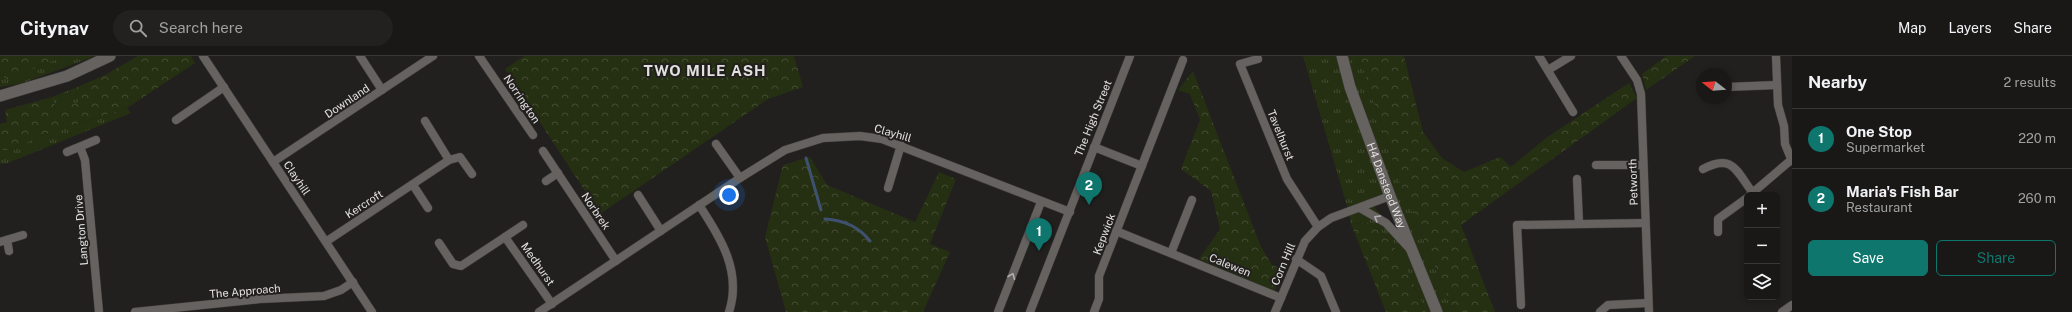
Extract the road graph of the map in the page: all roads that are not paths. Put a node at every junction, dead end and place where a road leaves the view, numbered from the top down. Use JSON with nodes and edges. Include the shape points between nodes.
{"nodes":[{"id":1,"x":110,"y":56,"type":"edge"},
{"id":2,"x":203,"y":56,"type":"edge"},
{"id":3,"x":360,"y":56,"type":"edge"},
{"id":4,"x":433,"y":56,"type":"edge"},
{"id":5,"x":479,"y":56,"type":"edge"},
{"id":6,"x":1130,"y":56,"type":"edge"},
{"id":7,"x":1342,"y":56,"type":"edge"},
{"id":8,"x":1539,"y":56,"type":"edge"},
{"id":9,"x":1571,"y":56,"type":"edge"},
{"id":10,"x":1621,"y":56,"type":"edge"},
{"id":11,"x":1776,"y":56,"type":"edge"},
{"id":12,"x":1258,"y":59,"type":"dead end"},
{"id":13,"x":1183,"y":60,"type":"dead end"},
{"id":14,"x":1548,"y":70,"type":"junction"},
{"id":15,"x":1777,"y":86,"type":"junction"},
{"id":16,"x":224,"y":87,"type":"junction"},
{"id":17,"x":1732,"y":87,"type":"edge"},
{"id":18,"x":382,"y":90,"type":"junction"},
{"id":19,"x":0,"y":96,"type":"edge"},
{"id":20,"x":1573,"y":112,"type":"dead end"},
{"id":21,"x":176,"y":120,"type":"dead end"},
{"id":22,"x":425,"y":121,"type":"dead end"},
{"id":23,"x":533,"y":135,"type":"dead end"},
{"id":24,"x":96,"y":140,"type":"dead end"},
{"id":25,"x":716,"y":144,"type":"dead end"},
{"id":26,"x":901,"y":145,"type":"junction"},
{"id":27,"x":80,"y":147,"type":"junction"},
{"id":28,"x":1094,"y":147,"type":"junction"},
{"id":29,"x":543,"y":151,"type":"dead end"},
{"id":30,"x":67,"y":152,"type":"dead end"},
{"id":31,"x":449,"y":160,"type":"junction"},
{"id":32,"x":1791,"y":160,"type":"edge"},
{"id":33,"x":273,"y":162,"type":"junction"},
{"id":34,"x":1596,"y":164,"type":"dead end"},
{"id":35,"x":1644,"y":165,"type":"junction"},
{"id":36,"x":1142,"y":166,"type":"junction"},
{"id":37,"x":1703,"y":169,"type":"dead end"},
{"id":38,"x":558,"y":173,"type":"junction"},
{"id":39,"x":472,"y":174,"type":"dead end"},
{"id":40,"x":740,"y":178,"type":"junction"},
{"id":41,"x":1578,"y":179,"type":"dead end"},
{"id":42,"x":546,"y":181,"type":"dead end"},
{"id":43,"x":413,"y":185,"type":"junction"},
{"id":44,"x":888,"y":188,"type":"dead end"},
{"id":45,"x":1748,"y":192,"type":"edge"},
{"id":46,"x":1754,"y":192,"type":"edge"},
{"id":47,"x":638,"y":194,"type":"dead end"},
{"id":48,"x":1390,"y":196,"type":"junction"},
{"id":49,"x":1192,"y":200,"type":"dead end"},
{"id":50,"x":1744,"y":200,"type":"edge"},
{"id":51,"x":1041,"y":202,"type":"junction"},
{"id":52,"x":699,"y":205,"type":"junction"},
{"id":53,"x":428,"y":208,"type":"dead end"},
{"id":54,"x":1360,"y":208,"type":"junction"},
{"id":55,"x":1070,"y":212,"type":"junction"},
{"id":56,"x":1579,"y":223,"type":"junction"},
{"id":57,"x":1645,"y":223,"type":"junction"},
{"id":58,"x":523,"y":225,"type":"dead end"},
{"id":59,"x":1318,"y":227,"type":"junction"},
{"id":60,"x":661,"y":231,"type":"junction"},
{"id":61,"x":1116,"y":231,"type":"junction"},
{"id":62,"x":1718,"y":232,"type":"dead end"},
{"id":63,"x":23,"y":235,"type":"dead end"},
{"id":64,"x":505,"y":237,"type":"junction"},
{"id":65,"x":3,"y":241,"type":"edge"},
{"id":66,"x":327,"y":242,"type":"junction"},
{"id":67,"x":439,"y":244,"type":"dead end"},
{"id":68,"x":1411,"y":249,"type":"junction"},
{"id":69,"x":9,"y":251,"type":"dead end"},
{"id":70,"x":1171,"y":253,"type":"junction"},
{"id":71,"x":1296,"y":259,"type":"junction"},
{"id":72,"x":616,"y":261,"type":"junction"},
{"id":73,"x":353,"y":282,"type":"junction"},
{"id":74,"x":1281,"y":298,"type":"junction"},
{"id":75,"x":552,"y":304,"type":"junction"},
{"id":76,"x":1521,"y":305,"type":"dead end"},
{"id":77,"x":1792,"y":306,"type":"edge"},
{"id":78,"x":1649,"y":308,"type":"edge"},
{"id":79,"x":99,"y":312,"type":"edge"},
{"id":80,"x":135,"y":312,"type":"edge"},
{"id":81,"x":372,"y":312,"type":"edge"},
{"id":82,"x":539,"y":312,"type":"edge"},
{"id":83,"x":729,"y":312,"type":"edge"},
{"id":84,"x":998,"y":312,"type":"edge"},
{"id":85,"x":1030,"y":312,"type":"edge"},
{"id":86,"x":1094,"y":312,"type":"edge"},
{"id":87,"x":1275,"y":312,"type":"edge"},
{"id":88,"x":1336,"y":312,"type":"edge"},
{"id":89,"x":1437,"y":312,"type":"edge"},
{"id":90,"x":1600,"y":312,"type":"edge"},
{"id":91,"x":1782,"y":312,"type":"edge"}],
"edges":[{"from":1,"to":19,"type":"street","via":[[67,76]]},
{"from":2,"to":16,"type":"street","name":"Clayhill"},
{"from":3,"to":18,"type":"street"},
{"from":4,"to":18,"type":"street","name":"Downland"},
{"from":5,"to":23,"type":"street","name":"Norrington"},
{"from":6,"to":28,"type":"street","name":"The High Street"},
{"from":7,"to":48,"type":"street","name":"H4 Dansteed Way","via":[[1350,87]]},
{"from":8,"to":14,"type":"street"},
{"from":9,"to":14,"type":"street"},
{"from":10,"to":35,"type":"street","name":"Petworth","via":[[1637,80],[1641,94]]},
{"from":11,"to":15,"type":"street"},
{"from":12,"to":59,"type":"street","name":"Tavelhurst","via":[[1240,64],[1287,179]]},
{"from":13,"to":36,"type":"street","name":"Kepwick"},
{"from":14,"to":20,"type":"street"},
{"from":15,"to":17,"type":"street"},
{"from":15,"to":32,"type":"street","via":[[1785,144]]},
{"from":16,"to":21,"type":"street"},
{"from":16,"to":33,"type":"street","name":"Clayhill"},
{"from":18,"to":33,"type":"street","name":"Downland"},
{"from":22,"to":31,"type":"street"},
{"from":24,"to":27,"type":"street"},
{"from":25,"to":40,"type":"street"},
{"from":26,"to":40,"type":"street","name":"Clayhill","via":[[882,138],[860,136],[823,138],[786,150]]},
{"from":26,"to":44,"type":"street"},
{"from":26,"to":51,"type":"street","name":"Clayhill"},
{"from":27,"to":30,"type":"street"},
{"from":27,"to":79,"type":"street","name":"Langton Drive","via":[[85,160]]},
{"from":28,"to":36,"type":"street"},
{"from":28,"to":55,"type":"street","name":"The High Street","via":[[1073,197]]},
{"from":29,"to":38,"type":"street","name":"Norbrek"},
{"from":31,"to":39,"type":"street","via":[[460,157]]},
{"from":31,"to":43,"type":"street","name":"Kercroft"},
{"from":32,"to":46,"type":"street"},
{"from":33,"to":66,"type":"street","name":"Clayhill"},
{"from":34,"to":35,"type":"street"},
{"from":35,"to":57,"type":"street","name":"Petworth"},
{"from":36,"to":61,"type":"street","name":"Kepwick"},
{"from":37,"to":45,"type":"street","via":[[1715,162],[1724,161],[1732,165]]},
{"from":38,"to":42,"type":"street"},
{"from":38,"to":72,"type":"street","name":"Norbrek"},
{"from":40,"to":52,"type":"street","name":"Clayhill"},
{"from":41,"to":56,"type":"street"},
{"from":43,"to":53,"type":"street"},
{"from":43,"to":66,"type":"street","name":"Kercroft"},
{"from":47,"to":60,"type":"street"},
{"from":48,"to":54,"type":"street","name":"Corn Hill"},
{"from":48,"to":68,"type":"street","name":"H4 Dansteed Way"},
{"from":49,"to":70,"type":"street"},
{"from":50,"to":62,"type":"street","via":[[1718,219]]},
{"from":51,"to":55,"type":"street"},
{"from":84,"to":51,"type":"street","one_way":true},
{"from":52,"to":60,"type":"street","name":"Clayhill"},
{"from":52,"to":83,"type":"street","via":[[718,234],[729,259],[733,279]]},
{"from":54,"to":59,"type":"street","name":"Corn Hill","via":[[1331,218]]},
{"from":68,"to":54,"type":"street","one_way":true,"via":[[1386,223]]},
{"from":55,"to":85,"type":"street","name":"The High Street"},
{"from":56,"to":57,"type":"street"},
{"from":56,"to":76,"type":"street","via":[[1517,225]]},
{"from":57,"to":78,"type":"street","name":"Petworth"},
{"from":58,"to":64,"type":"street","name":"Medhurst"},
{"from":59,"to":71,"type":"street","name":"Corn Hill","via":[[1305,242]]},
{"from":60,"to":72,"type":"street","name":"Clayhill"},
{"from":61,"to":70,"type":"street","name":"Calewen"},
{"from":61,"to":86,"type":"street","name":"Kepwick","via":[[1099,276],[1099,299]]},
{"from":63,"to":65,"type":"street"},
{"from":64,"to":67,"type":"street","name":"Medhurst","via":[[461,266],[453,264]]},
{"from":64,"to":75,"type":"street","name":"Medhurst"},
{"from":65,"to":69,"type":"street"},
{"from":66,"to":73,"type":"street","name":"Clayhill"},
{"from":68,"to":89,"type":"street","name":"H4 Dansteed Way"},
{"from":70,"to":74,"type":"street","name":"Calewen"},
{"from":71,"to":74,"type":"street","name":"Corn Hill"},
{"from":71,"to":88,"type":"street","via":[[1320,276]]},
{"from":72,"to":75,"type":"street","name":"Clayhill"},
{"from":73,"to":80,"type":"street","name":"The Approach","via":[[324,296],[260,299]]},
{"from":73,"to":81,"type":"street","name":"Clayhill"},
{"from":74,"to":87,"type":"street","name":"Corn Hill"},
{"from":75,"to":82,"type":"street","name":"Clayhill"},
{"from":77,"to":91,"type":"street"},
{"from":78,"to":90,"type":"street","via":[[1608,305]]}]}
